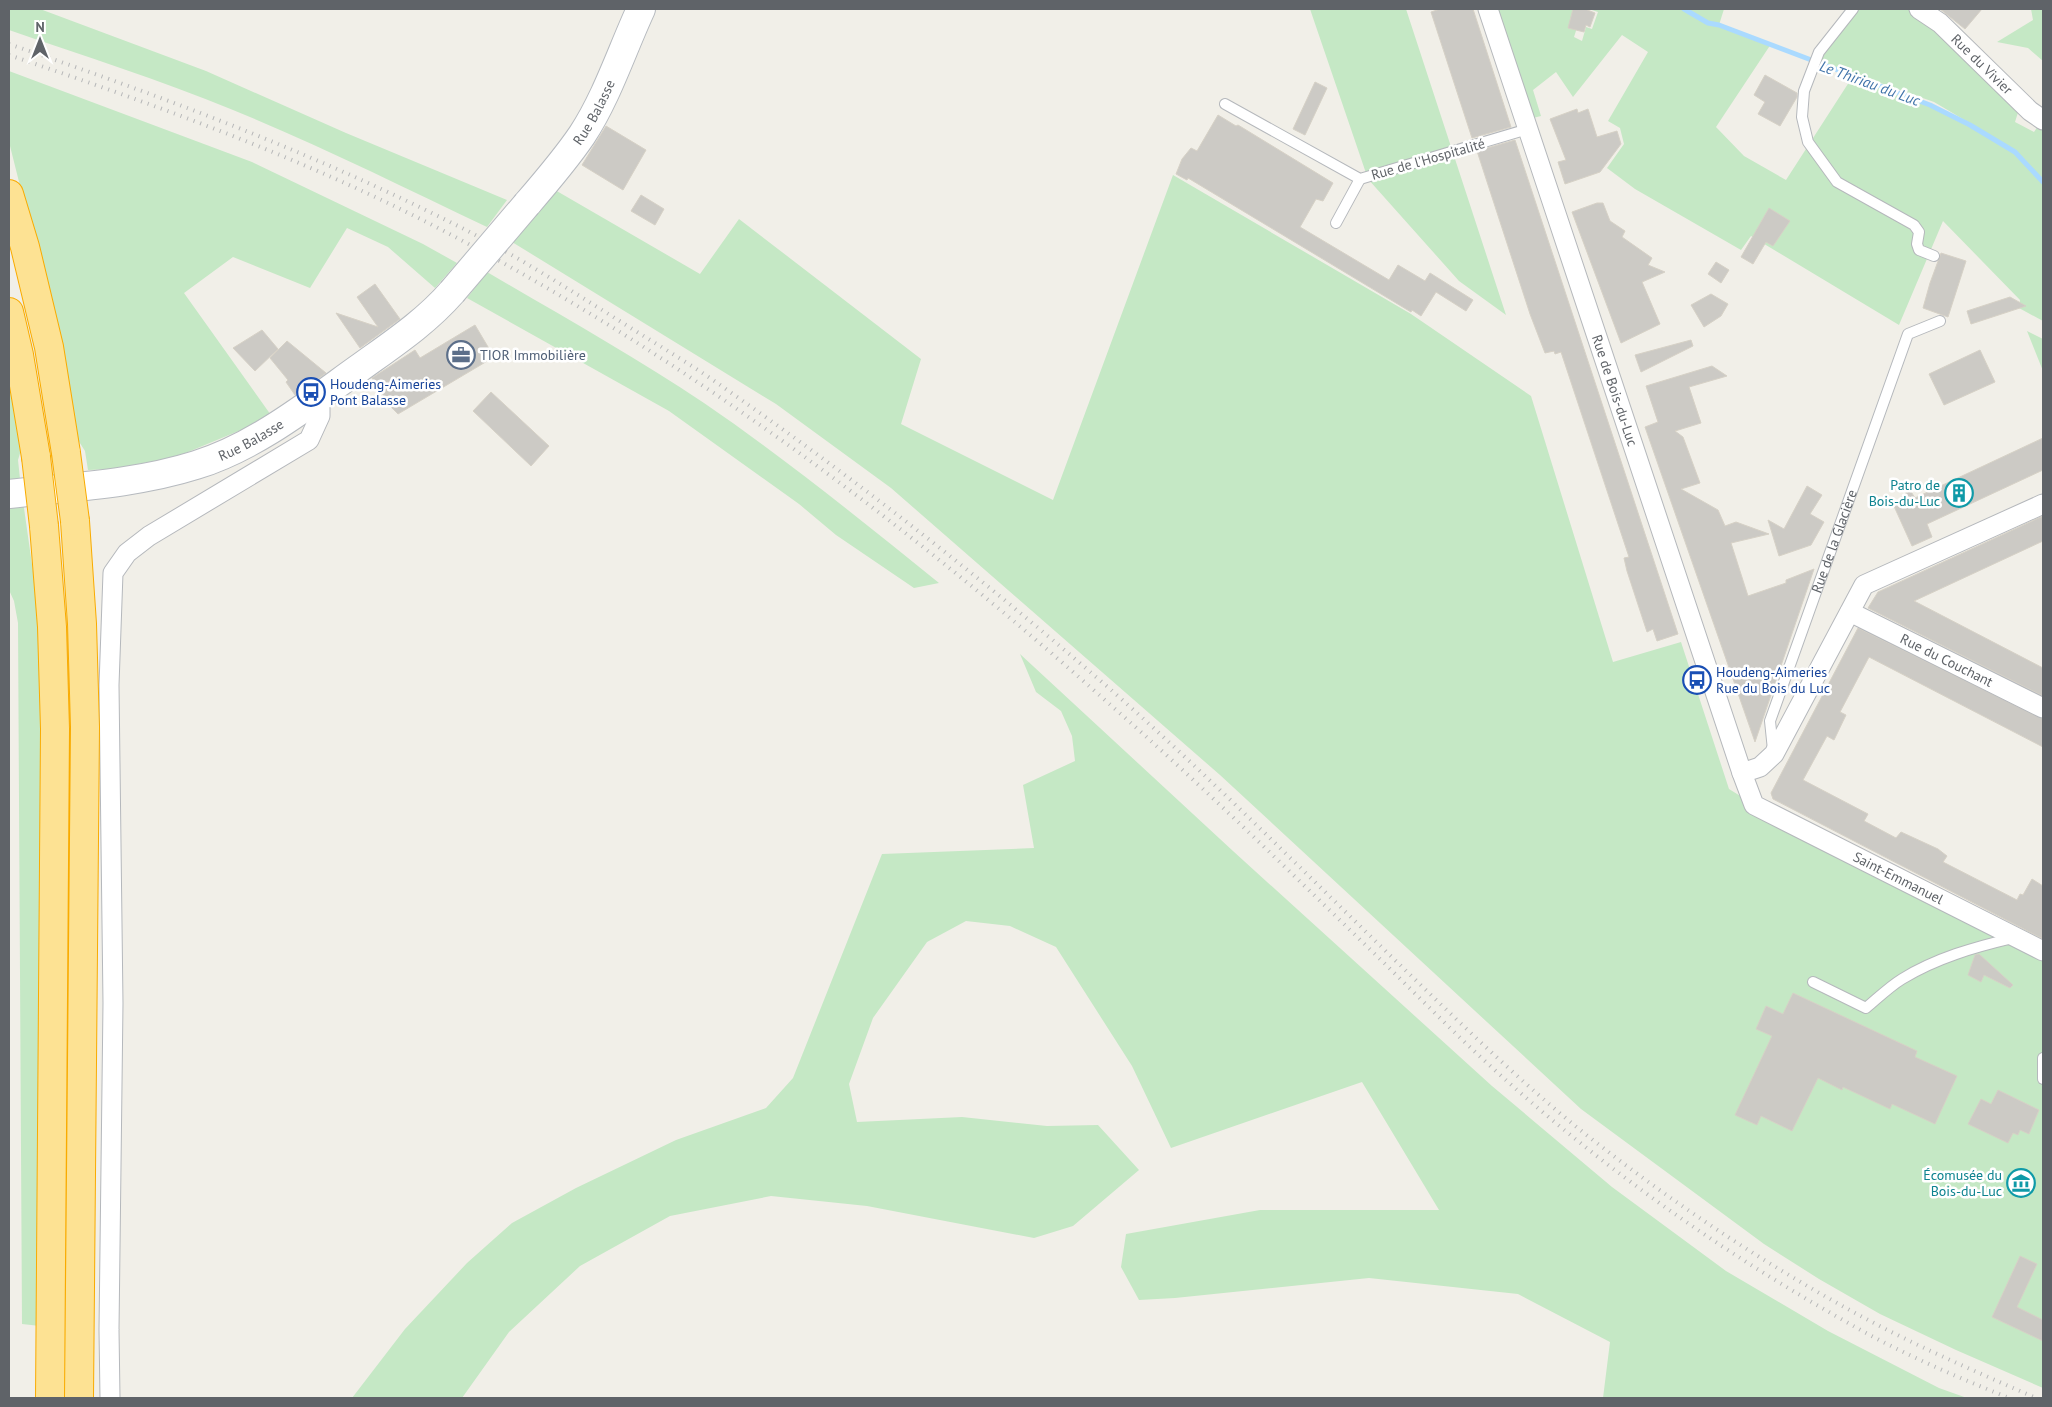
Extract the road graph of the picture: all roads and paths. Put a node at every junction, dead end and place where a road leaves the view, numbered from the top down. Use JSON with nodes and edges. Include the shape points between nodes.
{"nodes":[{"id":1,"x":641,"y":9,"type":"edge"},
{"id":2,"x":1488,"y":9,"type":"edge"},
{"id":3,"x":1854,"y":9,"type":"edge"},
{"id":4,"x":1919,"y":9,"type":"edge"},
{"id":5,"x":1225,"y":104,"type":"dead end"},
{"id":6,"x":2043,"y":120,"type":"edge"},
{"id":7,"x":1528,"y":129,"type":"junction"},
{"id":8,"x":1360,"y":179,"type":"junction"},
{"id":9,"x":9,"y":194,"type":"edge"},
{"id":10,"x":1336,"y":223,"type":"dead end"},
{"id":11,"x":1934,"y":256,"type":"dead end"},
{"id":12,"x":9,"y":312,"type":"edge"},
{"id":13,"x":1940,"y":321,"type":"dead end"},
{"id":14,"x":320,"y":398,"type":"junction"},
{"id":15,"x":9,"y":494,"type":"edge"},
{"id":16,"x":2043,"y":504,"type":"edge"},
{"id":17,"x":1850,"y":612,"type":"junction"},
{"id":18,"x":2043,"y":708,"type":"edge"},
{"id":19,"x":1774,"y":754,"type":"junction"},
{"id":20,"x":1742,"y":773,"type":"junction"},
{"id":21,"x":1754,"y":805,"type":"joint"},
{"id":22,"x":2016,"y":938,"type":"junction"},
{"id":23,"x":2043,"y":951,"type":"edge"},
{"id":24,"x":1813,"y":982,"type":"dead end"},
{"id":25,"x":2043,"y":1058,"type":"edge"},
{"id":26,"x":2043,"y":1079,"type":"edge"},
{"id":27,"x":50,"y":1398,"type":"edge"},
{"id":28,"x":79,"y":1398,"type":"edge"},
{"id":29,"x":110,"y":1398,"type":"edge"}],
"edges":[{"from":1,"to":14,"type":"street","name":"Rue Balasse","bridge":true,"via":[[602,98],[559,167],[438,309]]},
{"from":2,"to":7,"type":"street","name":"Rue de Bois-du-Luc"},
{"from":3,"to":11,"type":"lane","via":[[1819,52],[1804,91],[1802,117],[1808,142],[1836,182],[1914,225],[1919,232],[1916,244],[1919,250]]},
{"from":4,"to":6,"type":"street","name":"Rue du Vivier","via":[[1940,23]]},
{"from":5,"to":8,"type":"lane","name":"Rue de l'Hospitalité"},
{"from":7,"to":8,"type":"lane","name":"Rue de l'Hospitalité"},
{"from":7,"to":20,"type":"street","name":"Rue de Bois-du-Luc"},
{"from":8,"to":10,"type":"lane"},
{"from":9,"to":28,"type":"highway","bridge":true,"via":[[49,347],[75,522],[82,624],[85,727]]},
{"from":12,"to":27,"type":"highway","bridge":true,"via":[[36,458],[52,628],[55,729]]},
{"from":13,"to":19,"type":"lane","name":"Rue de la Glacière","via":[[1908,334],[1770,721]]},
{"from":14,"to":15,"type":"street","name":"Rue Balasse","via":[[251,440],[197,465],[156,476]]},
{"from":14,"to":29,"type":"street","via":[[320,416],[309,440],[149,536],[127,553],[113,573],[110,685],[113,1003]]},
{"from":16,"to":17,"type":"street","via":[[1864,586]]},
{"from":17,"to":18,"type":"street","name":"Rue du Couchant"},
{"from":17,"to":19,"type":"street"},
{"from":19,"to":20,"type":"street","via":[[1760,767]]},
{"from":20,"to":21,"type":"street","name":"Rue de Bois-du-Luc"},
{"from":21,"to":22,"type":"street","name":"Saint-Emmanuel"},
{"from":22,"to":23,"type":"street","name":"Saint-Emmanuel"},
{"from":22,"to":24,"type":"lane","via":[[1945,958],[1902,980],[1866,1008]]},
{"from":25,"to":26,"type":"lane"}]}
